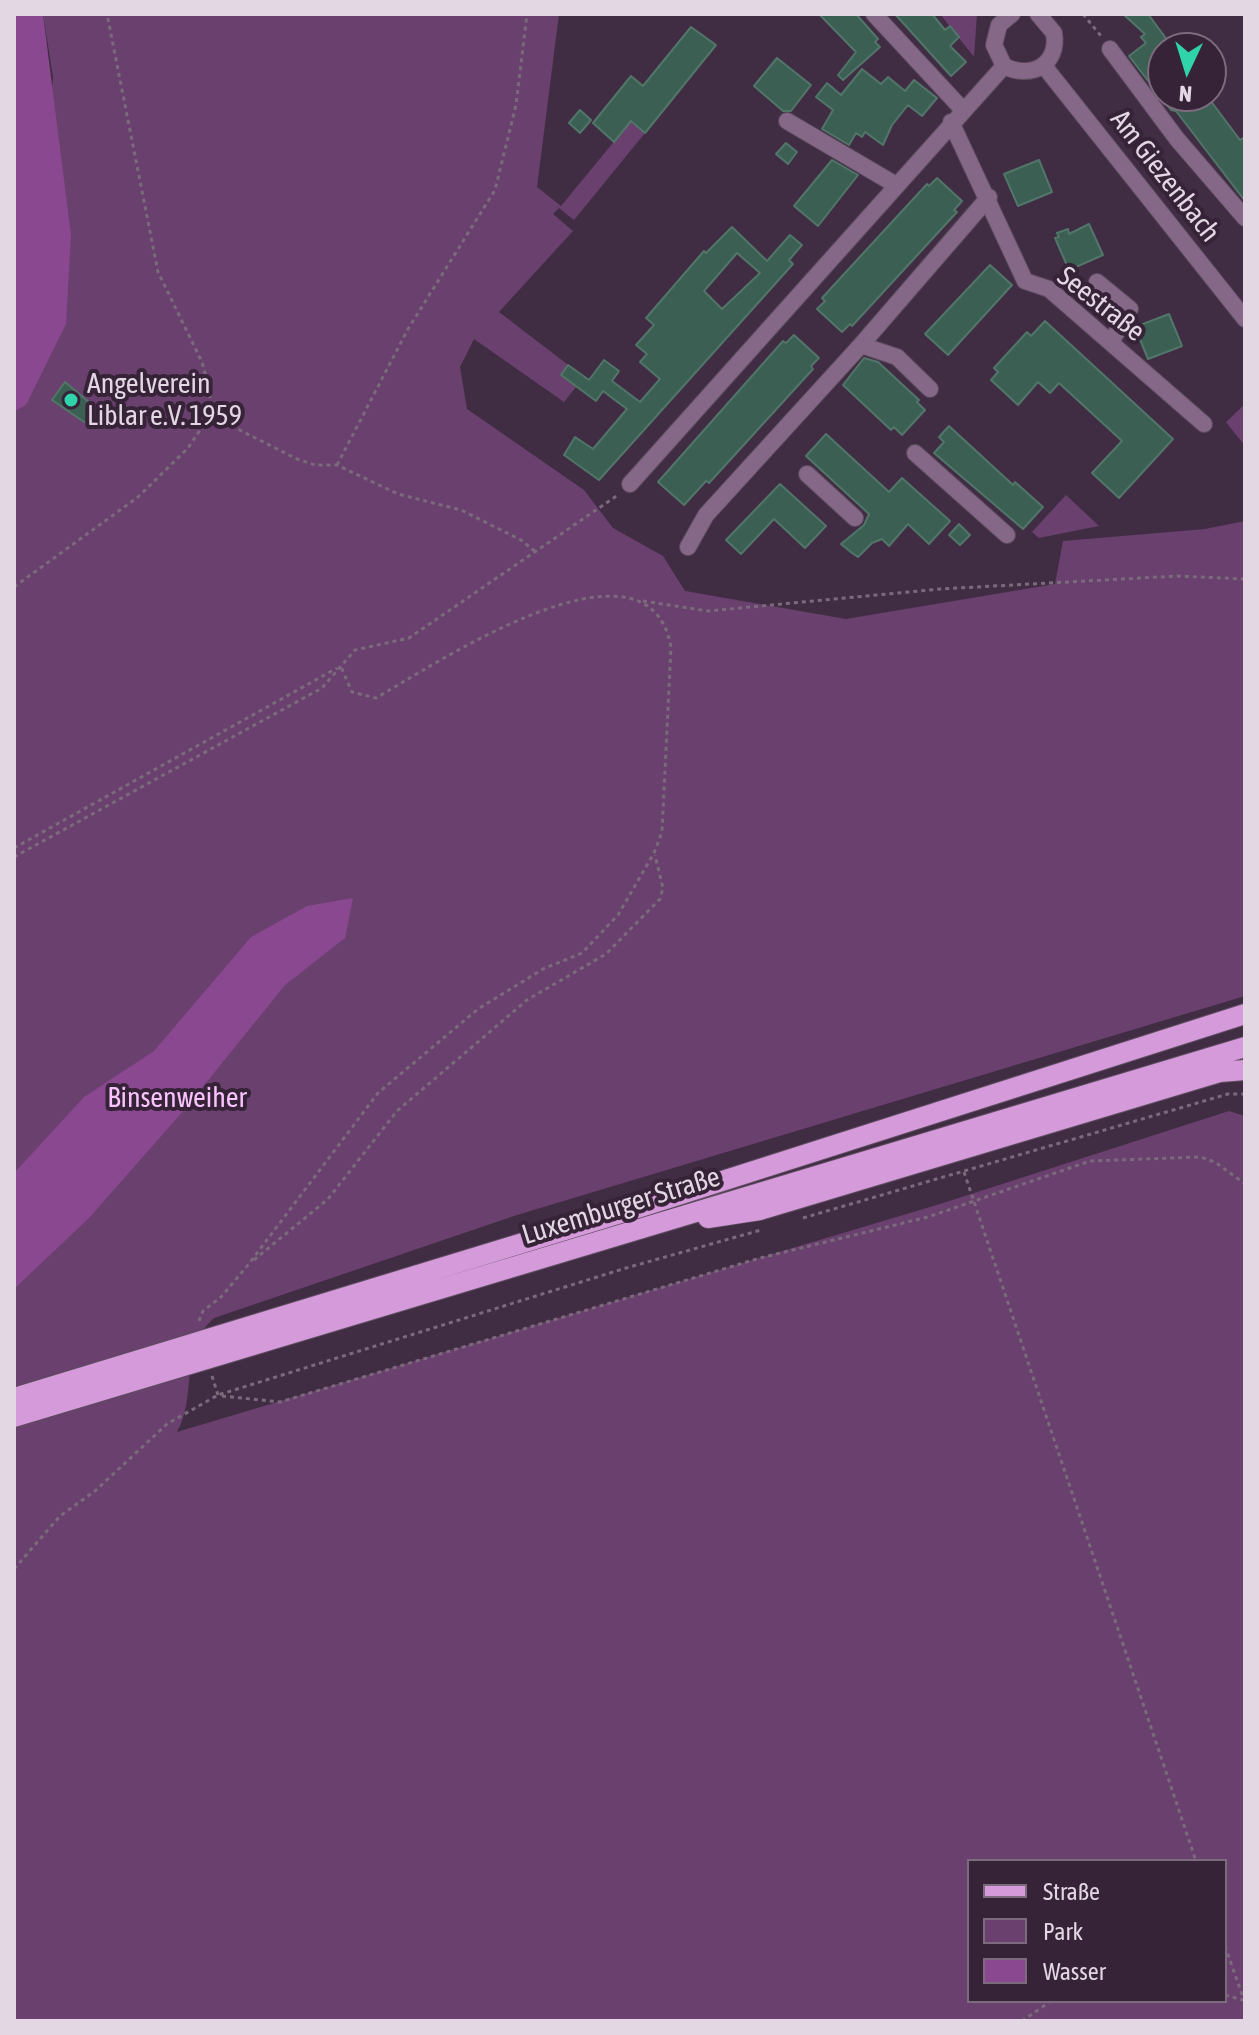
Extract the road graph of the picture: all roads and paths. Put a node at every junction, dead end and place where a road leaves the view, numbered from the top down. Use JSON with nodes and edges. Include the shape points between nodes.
{"nodes":[{"id":1,"x":107,"y":14,"type":"edge"},
{"id":2,"x":527,"y":14,"type":"edge"},
{"id":3,"x":874,"y":14,"type":"edge"},
{"id":4,"x":1083,"y":14,"type":"edge"},
{"id":5,"x":1007,"y":15,"type":"edge"},
{"id":6,"x":1043,"y":15,"type":"edge"},
{"id":7,"x":1110,"y":49,"type":"joint"},
{"id":8,"x":1004,"y":66,"type":"junction"},
{"id":9,"x":1044,"y":66,"type":"junction"},
{"id":10,"x":963,"y":110,"type":"junction"},
{"id":11,"x":787,"y":121,"type":"dead end"},
{"id":12,"x":951,"y":122,"type":"junction"},
{"id":13,"x":896,"y":185,"type":"junction"},
{"id":14,"x":989,"y":197,"type":"junction"},
{"id":15,"x":1245,"y":218,"type":"edge"},
{"id":16,"x":1097,"y":282,"type":"dead end"},
{"id":17,"x":1245,"y":319,"type":"edge"},
{"id":18,"x":1111,"y":342,"type":"junction"},
{"id":19,"x":861,"y":345,"type":"junction"},
{"id":20,"x":930,"y":389,"type":"dead end"},
{"id":21,"x":210,"y":415,"type":"junction"},
{"id":22,"x":1204,"y":424,"type":"dead end"},
{"id":23,"x":915,"y":453,"type":"dead end"},
{"id":24,"x":337,"y":465,"type":"junction"},
{"id":25,"x":807,"y":474,"type":"dead end"},
{"id":26,"x":630,"y":484,"type":"joint"},
{"id":27,"x":855,"y":518,"type":"dead end"},
{"id":28,"x":1007,"y":535,"type":"dead end"},
{"id":29,"x":688,"y":547,"type":"dead end"},
{"id":30,"x":537,"y":553,"type":"junction"},
{"id":31,"x":1245,"y":579,"type":"edge"},
{"id":32,"x":14,"y":587,"type":"edge"},
{"id":33,"x":635,"y":600,"type":"junction"},
{"id":34,"x":341,"y":667,"type":"junction"},
{"id":35,"x":14,"y":848,"type":"edge"},
{"id":36,"x":654,"y":853,"type":"junction"},
{"id":37,"x":14,"y":857,"type":"edge"},
{"id":38,"x":1245,"y":1014,"type":"edge"},
{"id":39,"x":1245,"y":1028,"type":"edge"},
{"id":40,"x":1245,"y":1047,"type":"edge"},
{"id":41,"x":1116,"y":1054,"type":"junction"},
{"id":42,"x":1245,"y":1070,"type":"edge"},
{"id":43,"x":1245,"y":1094,"type":"edge"},
{"id":44,"x":964,"y":1172,"type":"junction"},
{"id":45,"x":1245,"y":1184,"type":"edge"},
{"id":46,"x":973,"y":1202,"type":"junction"},
{"id":47,"x":668,"y":1220,"type":"junction"},
{"id":48,"x":796,"y":1220,"type":"dead end"},
{"id":49,"x":766,"y":1228,"type":"dead end"},
{"id":50,"x":248,"y":1265,"type":"junction"},
{"id":51,"x":201,"y":1331,"type":"dead end"},
{"id":52,"x":212,"y":1376,"type":"dead end"},
{"id":53,"x":218,"y":1395,"type":"junction"},
{"id":54,"x":14,"y":1398,"type":"edge"},
{"id":55,"x":14,"y":1417,"type":"edge"},
{"id":56,"x":14,"y":1569,"type":"edge"},
{"id":57,"x":1195,"y":1859,"type":"edge"},
{"id":58,"x":1227,"y":1952,"type":"edge"},
{"id":59,"x":1244,"y":2001,"type":"edge"},
{"id":60,"x":1048,"y":2003,"type":"edge"},
{"id":61,"x":1022,"y":2021,"type":"edge"}],
"edges":[{"from":1,"to":21,"type":"path","via":[[158,272],[202,362]]},
{"from":2,"to":24,"type":"path","via":[[516,105],[495,190],[408,329]]},
{"from":3,"to":10,"type":"street"},
{"from":4,"to":7,"type":"path"},
{"from":5,"to":8,"type":"street","via":[[994,35]]},
{"from":6,"to":9,"type":"street","via":[[1056,42]]},
{"from":7,"to":15,"type":"street"},
{"from":8,"to":9,"type":"street","via":[[1028,72]]},
{"from":8,"to":10,"type":"street"},
{"from":9,"to":17,"type":"street","name":"Am Giezenbach"},
{"from":10,"to":12,"type":"street"},
{"from":11,"to":13,"type":"street"},
{"from":12,"to":13,"type":"street"},
{"from":12,"to":14,"type":"street","name":"Seestraße"},
{"from":13,"to":26,"type":"street"},
{"from":14,"to":18,"type":"street","name":"Seestraße","via":[[1025,281],[1049,289]]},
{"from":14,"to":19,"type":"street"},
{"from":16,"to":18,"type":"street","via":[[1130,309]]},
{"from":18,"to":22,"type":"street","name":"Seestraße"},
{"from":19,"to":20,"type":"street","via":[[897,357]]},
{"from":19,"to":29,"type":"street","via":[[706,515]]},
{"from":21,"to":24,"type":"path","via":[[297,459]]},
{"from":21,"to":32,"type":"path","via":[[188,448],[138,497]]},
{"from":23,"to":28,"type":"street"},
{"from":24,"to":30,"type":"path","via":[[398,494],[461,510]]},
{"from":25,"to":27,"type":"street"},
{"from":26,"to":30,"type":"path"},
{"from":30,"to":34,"type":"path","via":[[409,638],[355,650]]},
{"from":31,"to":33,"type":"path","via":[[1177,576],[940,589],[708,611]]},
{"from":33,"to":34,"type":"path","via":[[600,596],[533,614],[474,640],[376,698],[352,692]]},
{"from":33,"to":36,"type":"path","via":[[652,607],[663,620],[671,647],[662,832]]},
{"from":34,"to":35,"type":"path"},
{"from":34,"to":37,"type":"path","via":[[322,688]]},
{"from":36,"to":50,"type":"path","via":[[618,915],[582,953],[543,969],[478,1009],[378,1093]]},
{"from":36,"to":50,"type":"path","via":[[663,888],[660,899],[606,954],[527,1000],[397,1111],[328,1199]]},
{"from":38,"to":41,"type":"main road"},
{"from":39,"to":41,"type":"main road","via":[[1168,1049]]},
{"from":40,"to":47,"type":"main road","name":"Luxemburger Straße"},
{"from":41,"to":54,"type":"main road","name":"Luxemburger Straße"},
{"from":42,"to":47,"type":"main road","via":[[1220,1072],[760,1210]]},
{"from":43,"to":44,"type":"path","via":[[1228,1094]]},
{"from":44,"to":46,"type":"path"},
{"from":44,"to":48,"type":"path"},
{"from":45,"to":46,"type":"path","via":[[1200,1157],[1090,1161]]},
{"from":46,"to":53,"type":"path","via":[[760,1258],[280,1402]]},
{"from":46,"to":57,"type":"path"},
{"from":47,"to":55,"type":"main road","name":"Luxemburger Straße"},
{"from":49,"to":53,"type":"path"},
{"from":50,"to":51,"type":"path","via":[[203,1311]]},
{"from":52,"to":53,"type":"path"},
{"from":53,"to":56,"type":"path","via":[[167,1424],[60,1516]]},
{"from":58,"to":59,"type":"path"},
{"from":60,"to":61,"type":"path"}]}
